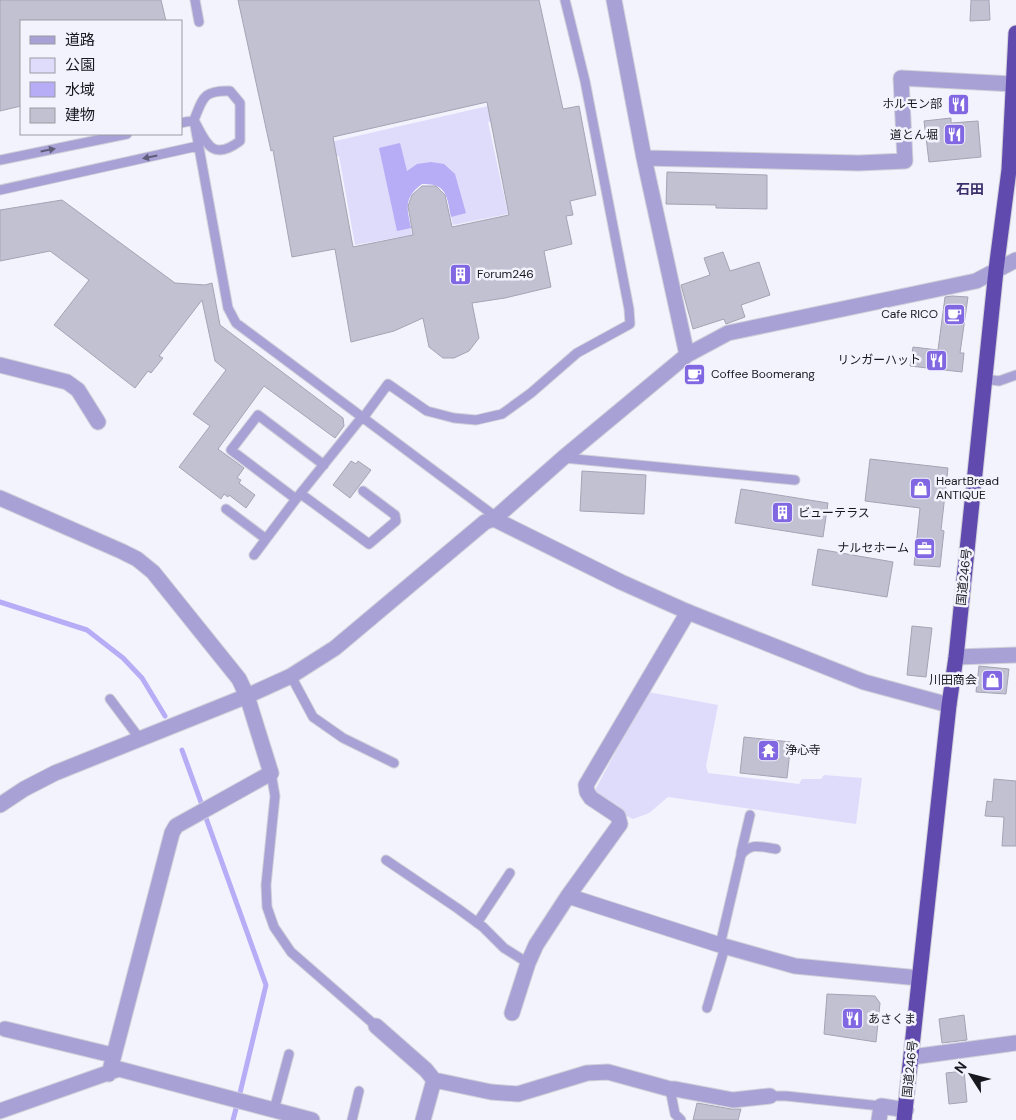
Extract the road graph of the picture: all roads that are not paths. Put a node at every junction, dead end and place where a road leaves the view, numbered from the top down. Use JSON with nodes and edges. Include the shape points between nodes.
{"nodes":[{"id":1,"x":195,"y":0,"type":"edge"},
{"id":2,"x":565,"y":0,"type":"edge"},
{"id":3,"x":614,"y":0,"type":"edge"},
{"id":4,"x":199,"y":22,"type":"dead end"},
{"id":5,"x":1016,"y":33,"type":"edge"},
{"id":6,"x":1013,"y":84,"type":"junction"},
{"id":7,"x":194,"y":120,"type":"junction"},
{"id":8,"x":182,"y":123,"type":"edge"},
{"id":9,"x":122,"y":135,"type":"edge"},
{"id":10,"x":198,"y":146,"type":"junction"},
{"id":11,"x":644,"y":158,"type":"junction"},
{"id":12,"x":0,"y":160,"type":"edge"},
{"id":13,"x":1012,"y":170,"type":"edge"},
{"id":14,"x":0,"y":190,"type":"edge"},
{"id":15,"x":1016,"y":260,"type":"edge"},
{"id":16,"x":996,"y":270,"type":"junction"},
{"id":17,"x":687,"y":355,"type":"junction"},
{"id":18,"x":0,"y":365,"type":"edge"},
{"id":19,"x":1016,"y":374,"type":"edge"},
{"id":20,"x":985,"y":379,"type":"junction"},
{"id":21,"x":363,"y":417,"type":"junction"},
{"id":22,"x":98,"y":422,"type":"dead end"},
{"id":23,"x":564,"y":458,"type":"junction"},
{"id":24,"x":324,"y":465,"type":"junction"},
{"id":25,"x":795,"y":480,"type":"dead end"},
{"id":26,"x":363,"y":491,"type":"dead end"},
{"id":27,"x":299,"y":496,"type":"junction"},
{"id":28,"x":0,"y":498,"type":"edge"},
{"id":29,"x":226,"y":509,"type":"dead end"},
{"id":30,"x":495,"y":518,"type":"junction"},
{"id":31,"x":266,"y":539,"type":"junction"},
{"id":32,"x":254,"y":555,"type":"dead end"},
{"id":33,"x":688,"y":612,"type":"junction"},
{"id":34,"x":1016,"y":654,"type":"edge"},
{"id":35,"x":956,"y":657,"type":"junction"},
{"id":36,"x":291,"y":676,"type":"junction"},
{"id":37,"x":247,"y":696,"type":"junction"},
{"id":38,"x":110,"y":699,"type":"dead end"},
{"id":39,"x":949,"y":705,"type":"junction"},
{"id":40,"x":140,"y":739,"type":"junction"},
{"id":41,"x":394,"y":763,"type":"dead end"},
{"id":42,"x":271,"y":773,"type":"junction"},
{"id":43,"x":0,"y":805,"type":"edge"},
{"id":44,"x":750,"y":815,"type":"dead end"},
{"id":45,"x":776,"y":849,"type":"dead end"},
{"id":46,"x":741,"y":855,"type":"junction"},
{"id":47,"x":386,"y":860,"type":"dead end"},
{"id":48,"x":510,"y":873,"type":"dead end"},
{"id":49,"x":568,"y":896,"type":"junction"},
{"id":50,"x":477,"y":923,"type":"junction"},
{"id":51,"x":723,"y":946,"type":"junction"},
{"id":52,"x":528,"y":963,"type":"junction"},
{"id":53,"x":919,"y":978,"type":"junction"},
{"id":54,"x":707,"y":1008,"type":"dead end"},
{"id":55,"x":512,"y":1013,"type":"dead end"},
{"id":56,"x":376,"y":1026,"type":"joint"},
{"id":57,"x":5,"y":1029,"type":"dead end"},
{"id":58,"x":1016,"y":1043,"type":"edge"},
{"id":59,"x":289,"y":1054,"type":"dead end"},
{"id":60,"x":112,"y":1055,"type":"junction"},
{"id":61,"x":912,"y":1057,"type":"junction"},
{"id":62,"x":108,"y":1074,"type":"junction"},
{"id":63,"x":434,"y":1080,"type":"junction"},
{"id":64,"x":670,"y":1089,"type":"junction"},
{"id":65,"x":359,"y":1091,"type":"dead end"},
{"id":66,"x":770,"y":1096,"type":"joint"},
{"id":67,"x":274,"y":1110,"type":"junction"},
{"id":68,"x":0,"y":1112,"type":"edge"},
{"id":69,"x":880,"y":1113,"type":"edge"},
{"id":70,"x":905,"y":1115,"type":"edge"},
{"id":71,"x":312,"y":1120,"type":"edge"},
{"id":72,"x":352,"y":1120,"type":"edge"},
{"id":73,"x":423,"y":1120,"type":"edge"},
{"id":74,"x":681,"y":1120,"type":"edge"}],
"edges":[{"from":1,"to":4,"type":"lane"},
{"from":2,"to":21,"type":"lane","via":[[585,81],[630,309],[630,324],[577,353],[502,414],[476,420],[427,411],[388,384]]},
{"from":3,"to":11,"type":"street"},
{"from":5,"to":6,"type":"highway","name":"国道246号"},
{"from":6,"to":11,"type":"street","via":[[901,78],[905,161],[859,163]]},
{"from":6,"to":13,"type":"highway","name":"国道246号"},
{"from":7,"to":7,"type":"lane","via":[[202,99],[215,90],[230,91],[240,103],[240,141],[229,149],[217,150],[207,145]]},
{"from":7,"to":8,"type":"lane"},
{"from":7,"to":10,"type":"lane"},
{"from":12,"to":9,"type":"lane","one_way":true},
{"from":10,"to":14,"type":"lane","one_way":true},
{"from":10,"to":21,"type":"lane","via":[[228,308],[236,323]]},
{"from":11,"to":17,"type":"street"},
{"from":13,"to":16,"type":"highway","name":"国道246号"},
{"from":15,"to":16,"type":"street"},
{"from":16,"to":17,"type":"street","via":[[976,281],[728,332]]},
{"from":16,"to":20,"type":"highway","name":"国道246号"},
{"from":17,"to":23,"type":"street"},
{"from":18,"to":22,"type":"street","via":[[68,382],[78,390]]},
{"from":19,"to":20,"type":"lane","via":[[999,381]]},
{"from":20,"to":35,"type":"highway","name":"国道246号"},
{"from":21,"to":24,"type":"lane"},
{"from":21,"to":30,"type":"lane"},
{"from":23,"to":25,"type":"lane"},
{"from":23,"to":30,"type":"street"},
{"from":24,"to":27,"type":"lane"},
{"from":24,"to":27,"type":"lane","via":[[258,415],[231,450]]},
{"from":26,"to":27,"type":"lane","via":[[395,515],[396,521],[369,544]]},
{"from":27,"to":31,"type":"lane"},
{"from":28,"to":37,"type":"street","via":[[137,559],[152,572],[239,679]]},
{"from":29,"to":31,"type":"lane"},
{"from":30,"to":33,"type":"street"},
{"from":30,"to":36,"type":"street","via":[[484,522],[335,648]]},
{"from":31,"to":32,"type":"lane"},
{"from":33,"to":39,"type":"street","via":[[864,682]]},
{"from":33,"to":49,"type":"street","via":[[586,785],[591,798],[618,816],[620,824]]},
{"from":34,"to":35,"type":"street"},
{"from":35,"to":39,"type":"highway","name":"国道246号"},
{"from":36,"to":37,"type":"street"},
{"from":36,"to":41,"type":"lane","via":[[312,717],[343,738]]},
{"from":37,"to":40,"type":"street"},
{"from":37,"to":42,"type":"street"},
{"from":38,"to":40,"type":"lane"},
{"from":39,"to":53,"type":"highway","name":"国道246号"},
{"from":40,"to":43,"type":"street","via":[[55,773]]},
{"from":42,"to":56,"type":"lane","via":[[275,796],[266,885],[267,907],[274,928],[291,952]]},
{"from":42,"to":60,"type":"street","via":[[176,826],[172,833]]},
{"from":44,"to":46,"type":"lane"},
{"from":45,"to":46,"type":"lane","via":[[753,846],[746,848]]},
{"from":46,"to":51,"type":"lane"},
{"from":47,"to":50,"type":"lane"},
{"from":48,"to":50,"type":"lane"},
{"from":49,"to":51,"type":"street"},
{"from":49,"to":52,"type":"street"},
{"from":50,"to":52,"type":"lane","via":[[504,948]]},
{"from":51,"to":53,"type":"street","via":[[795,966]]},
{"from":51,"to":54,"type":"lane"},
{"from":52,"to":55,"type":"street"},
{"from":53,"to":61,"type":"highway","name":"国道246号"},
{"from":56,"to":63,"type":"street"},
{"from":57,"to":60,"type":"street"},
{"from":58,"to":61,"type":"street"},
{"from":59,"to":67,"type":"lane"},
{"from":60,"to":62,"type":"street"},
{"from":61,"to":70,"type":"highway","name":"国道246号"},
{"from":62,"to":67,"type":"street","via":[[119,1069]]},
{"from":62,"to":68,"type":"street"},
{"from":63,"to":64,"type":"street","via":[[493,1087],[518,1094],[587,1073],[608,1072]]},
{"from":63,"to":73,"type":"street"},
{"from":64,"to":66,"type":"street","via":[[733,1100]]},
{"from":64,"to":74,"type":"lane","via":[[676,1114]]},
{"from":65,"to":72,"type":"lane"},
{"from":66,"to":69,"type":"lane"},
{"from":67,"to":71,"type":"street"},
{"from":69,"to":70,"type":"street"}]}
